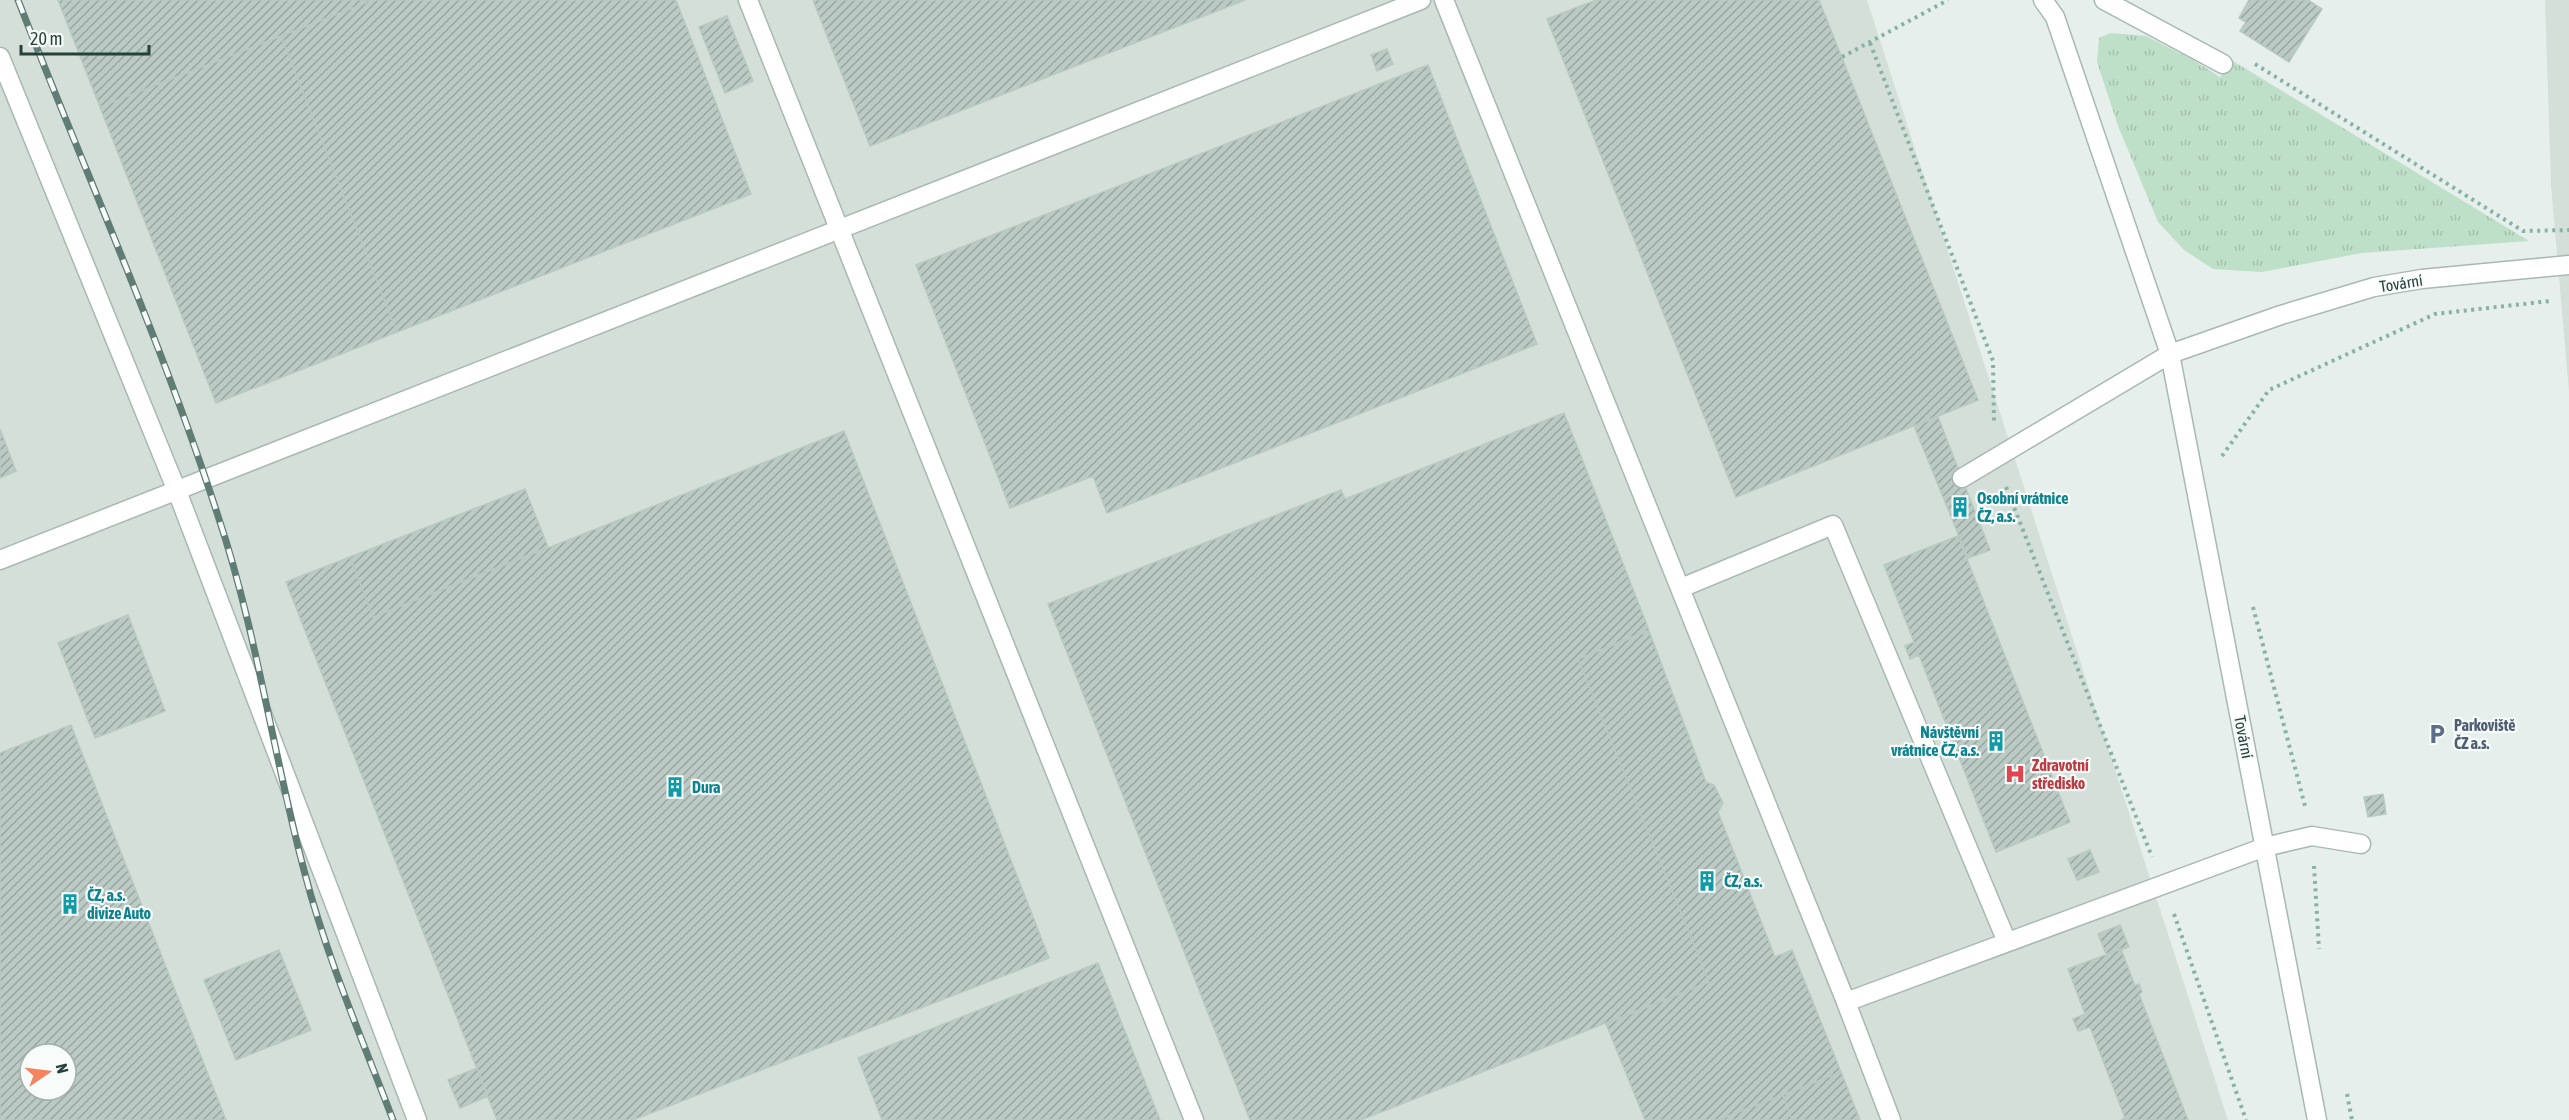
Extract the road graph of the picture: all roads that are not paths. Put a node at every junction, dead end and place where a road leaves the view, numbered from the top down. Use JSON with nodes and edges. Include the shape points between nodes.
{"nodes":[{"id":1,"x":748,"y":0,"type":"edge"},
{"id":2,"x":1421,"y":0,"type":"edge"},
{"id":3,"x":1444,"y":0,"type":"edge"},
{"id":4,"x":2043,"y":0,"type":"edge"},
{"id":5,"x":2104,"y":0,"type":"edge"},
{"id":6,"x":0,"y":57,"type":"edge"},
{"id":7,"x":2223,"y":64,"type":"road end"},
{"id":8,"x":840,"y":230,"type":"junction"},
{"id":9,"x":2569,"y":265,"type":"edge"},
{"id":10,"x":2170,"y":354,"type":"junction"},
{"id":11,"x":1962,"y":478,"type":"dead end"},
{"id":12,"x":177,"y":491,"type":"junction"},
{"id":13,"x":0,"y":560,"type":"edge"},
{"id":14,"x":1681,"y":588,"type":"junction"},
{"id":15,"x":2361,"y":844,"type":"dead end"},
{"id":16,"x":2265,"y":848,"type":"junction"},
{"id":17,"x":2007,"y":942,"type":"junction"},
{"id":18,"x":1846,"y":1002,"type":"junction"},
{"id":19,"x":417,"y":1120,"type":"edge"},
{"id":20,"x":1194,"y":1120,"type":"edge"},
{"id":21,"x":1891,"y":1120,"type":"edge"},
{"id":22,"x":2317,"y":1120,"type":"edge"}],
"edges":[{"from":1,"to":8,"type":"street"},
{"from":2,"to":8,"type":"street"},
{"from":3,"to":14,"type":"street"},
{"from":4,"to":10,"type":"street","name":"Tovární","via":[[2055,17]]},
{"from":5,"to":7,"type":"street"},
{"from":6,"to":12,"type":"street"},
{"from":8,"to":12,"type":"street"},
{"from":8,"to":20,"type":"street"},
{"from":9,"to":10,"type":"street","name":"Tovární","via":[[2374,287]]},
{"from":10,"to":11,"type":"street"},
{"from":10,"to":16,"type":"street","name":"Tovární"},
{"from":12,"to":13,"type":"street"},
{"from":12,"to":19,"type":"street"},
{"from":14,"to":17,"type":"street","via":[[1833,525]]},
{"from":14,"to":18,"type":"street"},
{"from":15,"to":16,"type":"street","via":[[2312,836]]},
{"from":16,"to":17,"type":"street"},
{"from":16,"to":22,"type":"street","name":"Tovární"},
{"from":17,"to":18,"type":"street"},
{"from":18,"to":21,"type":"street"}]}
